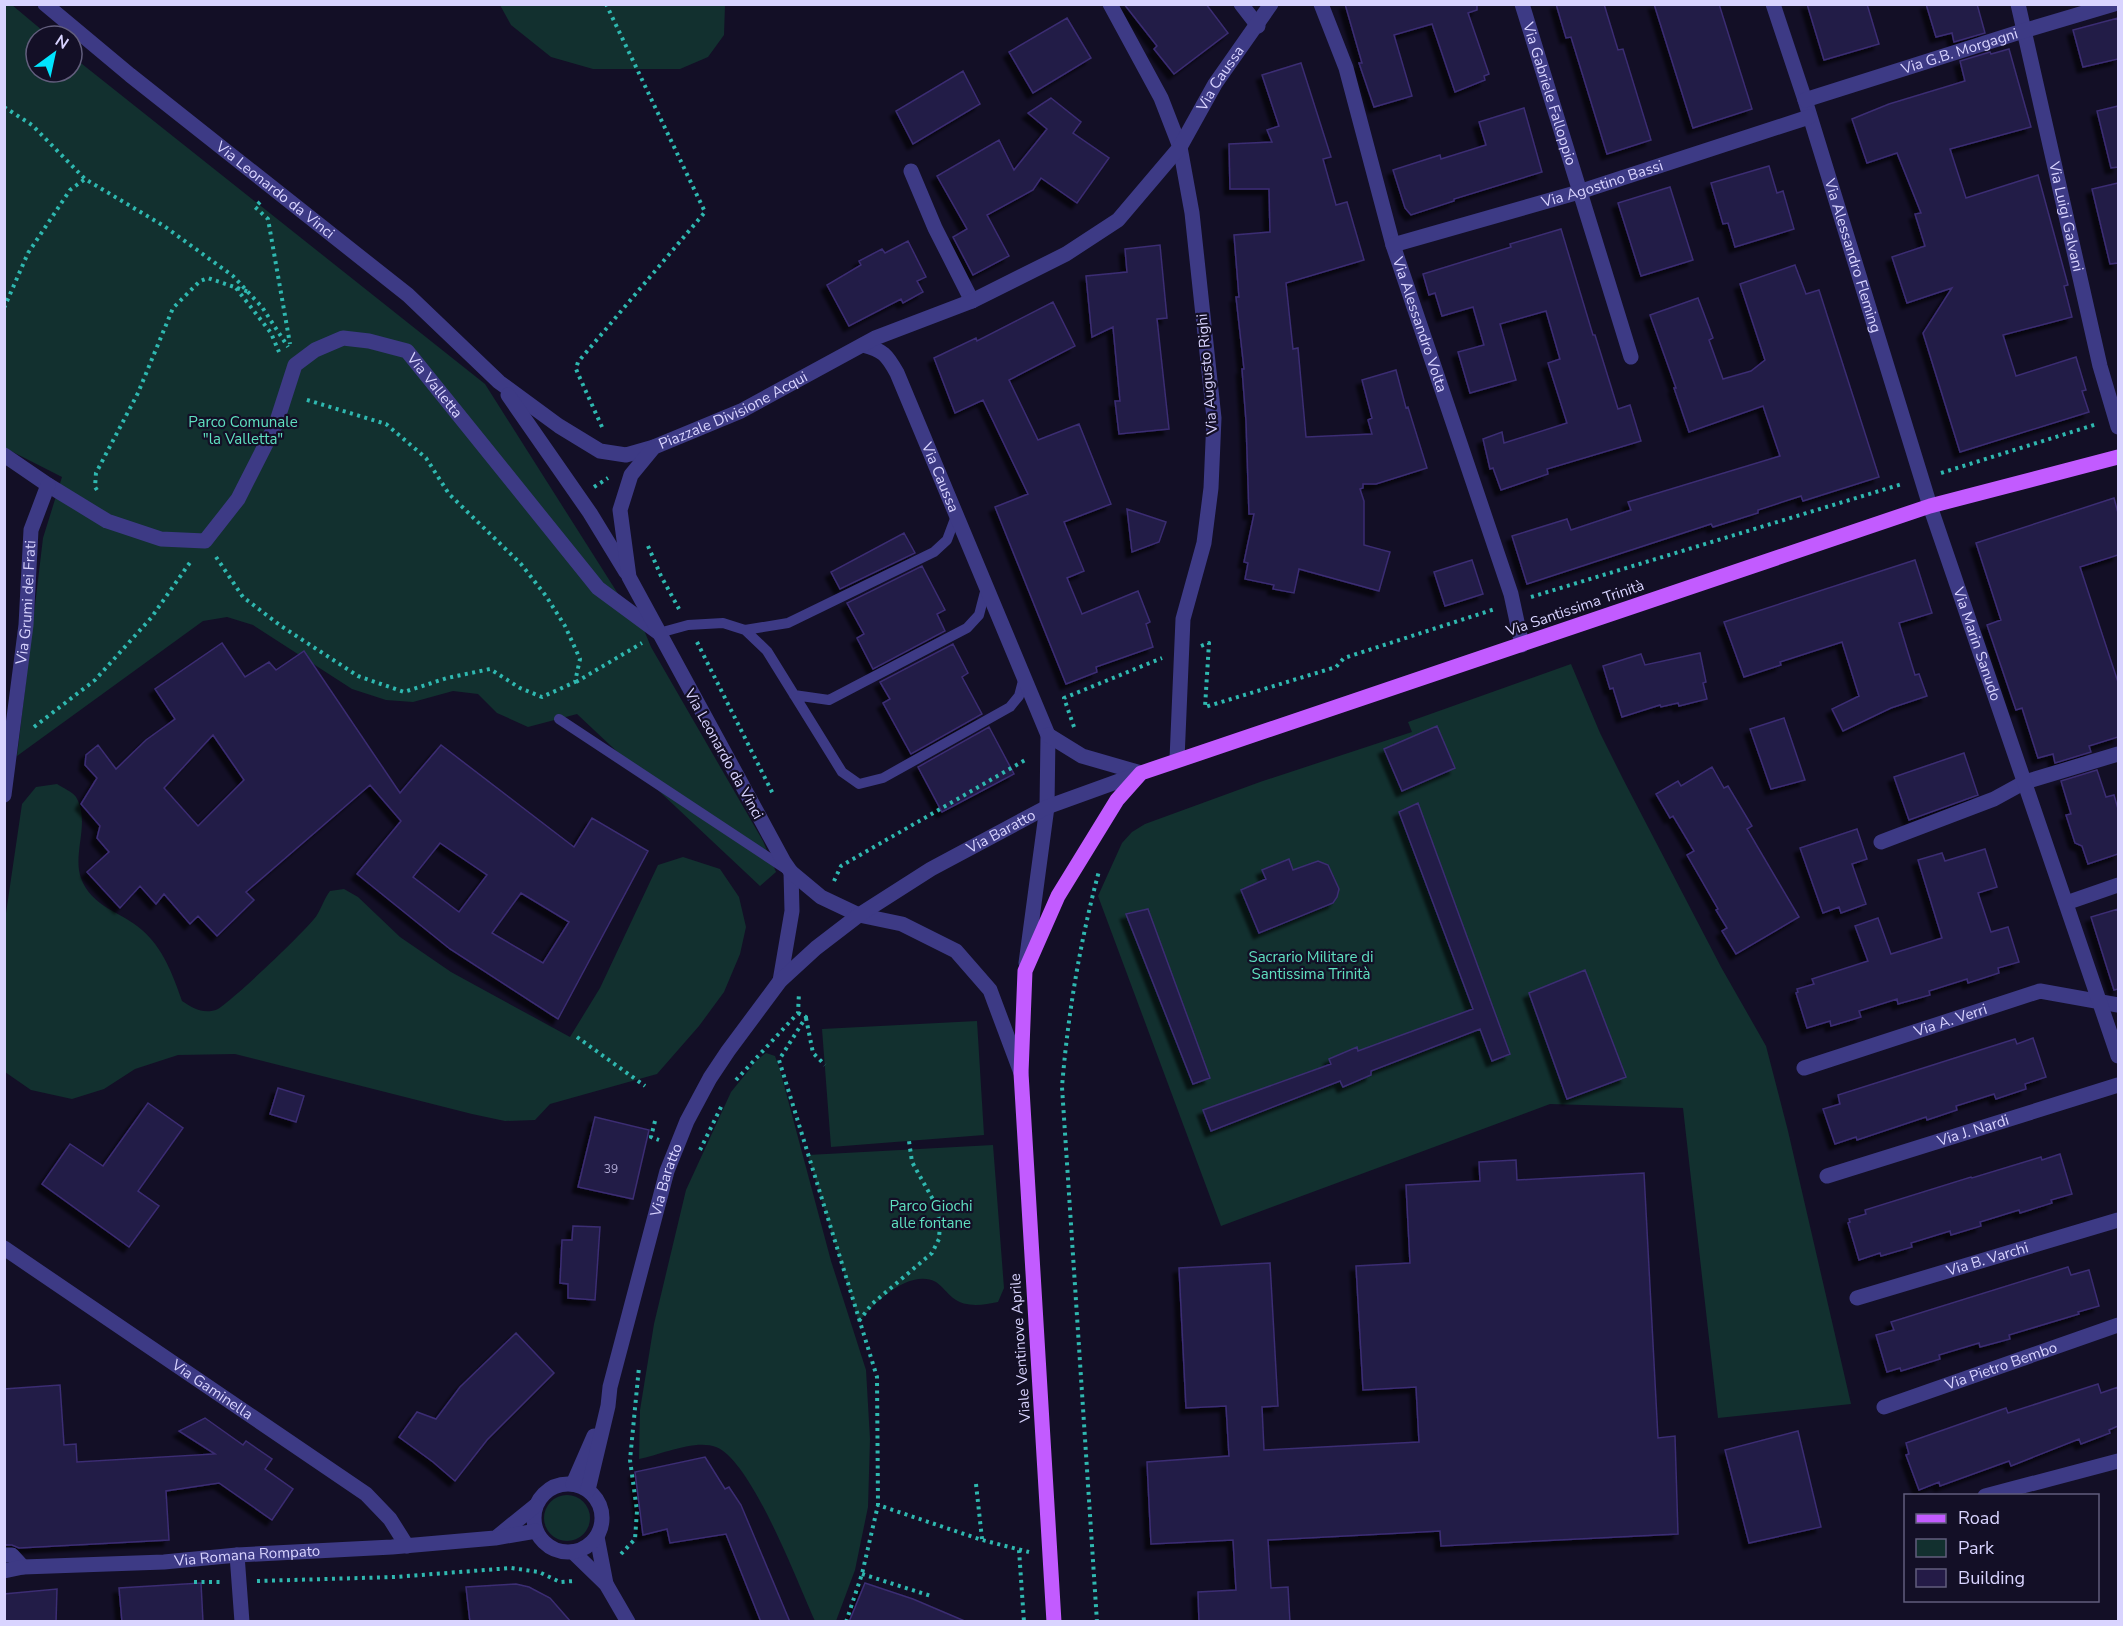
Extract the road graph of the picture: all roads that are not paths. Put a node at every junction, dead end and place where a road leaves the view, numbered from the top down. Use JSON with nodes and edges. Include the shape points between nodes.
{"nodes":[{"id":1,"x":45,"y":4,"type":"edge"},
{"id":2,"x":1110,"y":4,"type":"edge"},
{"id":3,"x":1241,"y":4,"type":"edge"},
{"id":4,"x":1271,"y":4,"type":"edge"},
{"id":5,"x":1321,"y":4,"type":"edge"},
{"id":6,"x":1522,"y":4,"type":"edge"},
{"id":7,"x":1773,"y":4,"type":"edge"},
{"id":8,"x":2018,"y":4,"type":"edge"},
{"id":9,"x":2114,"y":4,"type":"edge"},
{"id":10,"x":1258,"y":26,"type":"junction"},
{"id":11,"x":2023,"y":30,"type":"junction"},
{"id":12,"x":1805,"y":99,"type":"junction"},
{"id":13,"x":1809,"y":117,"type":"junction"},
{"id":14,"x":1180,"y":147,"type":"junction"},
{"id":15,"x":911,"y":171,"type":"dead end"},
{"id":16,"x":1579,"y":192,"type":"junction"},
{"id":17,"x":1393,"y":245,"type":"junction"},
{"id":18,"x":972,"y":301,"type":"junction"},
{"id":19,"x":863,"y":345,"type":"junction"},
{"id":20,"x":1631,"y":357,"type":"dead end"},
{"id":21,"x":500,"y":382,"type":"junction"},
{"id":22,"x":2117,"y":422,"type":"edge"},
{"id":23,"x":654,"y":447,"type":"junction"},
{"id":24,"x":4,"y":455,"type":"edge"},
{"id":25,"x":2118,"y":458,"type":"edge"},
{"id":26,"x":48,"y":485,"type":"junction"},
{"id":27,"x":1930,"y":506,"type":"junction"},
{"id":28,"x":956,"y":516,"type":"junction"},
{"id":29,"x":629,"y":576,"type":"junction"},
{"id":30,"x":986,"y":587,"type":"junction"},
{"id":31,"x":745,"y":630,"type":"junction"},
{"id":32,"x":659,"y":633,"type":"junction"},
{"id":33,"x":1522,"y":645,"type":"junction"},
{"id":34,"x":1024,"y":676,"type":"junction"},
{"id":35,"x":794,"y":695,"type":"junction"},
{"id":36,"x":559,"y":719,"type":"dead end"},
{"id":37,"x":1048,"y":735,"type":"junction"},
{"id":38,"x":2118,"y":754,"type":"edge"},
{"id":39,"x":1177,"y":759,"type":"junction"},
{"id":40,"x":1141,"y":772,"type":"junction"},
{"id":41,"x":2025,"y":782,"type":"junction"},
{"id":42,"x":4,"y":795,"type":"edge"},
{"id":43,"x":1047,"y":807,"type":"junction"},
{"id":44,"x":1881,"y":842,"type":"dead end"},
{"id":45,"x":791,"y":872,"type":"junction"},
{"id":46,"x":2118,"y":885,"type":"edge"},
{"id":47,"x":2066,"y":903,"type":"junction"},
{"id":48,"x":859,"y":915,"type":"junction"},
{"id":49,"x":1025,"y":971,"type":"junction"},
{"id":50,"x":780,"y":981,"type":"junction"},
{"id":51,"x":2100,"y":1001,"type":"junction"},
{"id":52,"x":2118,"y":1005,"type":"edge"},
{"id":53,"x":2118,"y":1056,"type":"edge"},
{"id":54,"x":1804,"y":1068,"type":"dead end"},
{"id":55,"x":1021,"y":1073,"type":"junction"},
{"id":56,"x":2118,"y":1085,"type":"edge"},
{"id":57,"x":1827,"y":1176,"type":"dead end"},
{"id":58,"x":2118,"y":1220,"type":"edge"},
{"id":59,"x":4,"y":1248,"type":"edge"},
{"id":60,"x":1857,"y":1298,"type":"dead end"},
{"id":61,"x":2118,"y":1325,"type":"edge"},
{"id":62,"x":608,"y":1406,"type":"junction"},
{"id":63,"x":1884,"y":1407,"type":"dead end"},
{"id":64,"x":2118,"y":1461,"type":"edge"},
{"id":65,"x":573,"y":1484,"type":"junction"},
{"id":66,"x":588,"y":1491,"type":"junction"},
{"id":67,"x":1993,"y":1494,"type":"edge"},
{"id":68,"x":535,"y":1506,"type":"junction"},
{"id":69,"x":536,"y":1531,"type":"junction"},
{"id":70,"x":597,"y":1537,"type":"junction"},
{"id":71,"x":495,"y":1538,"type":"junction"},
{"id":72,"x":407,"y":1546,"type":"junction"},
{"id":73,"x":573,"y":1552,"type":"junction"},
{"id":74,"x":4,"y":1555,"type":"edge"},
{"id":75,"x":237,"y":1555,"type":"junction"},
{"id":76,"x":23,"y":1567,"type":"junction"},
{"id":77,"x":4,"y":1571,"type":"edge"},
{"id":78,"x":599,"y":1571,"type":"junction"},
{"id":79,"x":242,"y":1622,"type":"edge"},
{"id":80,"x":628,"y":1622,"type":"edge"},
{"id":81,"x":1054,"y":1622,"type":"edge"}],
"edges":[{"from":1,"to":21,"type":"street","name":"Via Leonardo da Vinci","via":[[408,295]]},
{"from":2,"to":14,"type":"street","name":"Via Augusto Righi","via":[[1161,99]]},
{"from":3,"to":10,"type":"street"},
{"from":4,"to":10,"type":"street","name":"Via Caussa"},
{"from":5,"to":17,"type":"street","name":"Via Alessandro Volta","via":[[1346,68]]},
{"from":6,"to":16,"type":"street","name":"Via Gabriele Falloppio"},
{"from":7,"to":12,"type":"street","name":"Via Alessandro Fleming"},
{"from":8,"to":11,"type":"street","name":"Via Luigi Galvani"},
{"from":9,"to":11,"type":"street","name":"Via G.B. Morgagni"},
{"from":10,"to":14,"type":"street","name":"Via Caussa","via":[[1215,84]]},
{"from":11,"to":12,"type":"street","name":"Via G.B. Morgagni"},
{"from":11,"to":22,"type":"street","name":"Via Luigi Galvani","via":[[2100,366]]},
{"from":12,"to":13,"type":"street","name":"Via Alessandro Fleming"},
{"from":13,"to":16,"type":"street","name":"Via Agostino Bassi"},
{"from":13,"to":27,"type":"street","name":"Via Alessandro Fleming"},
{"from":14,"to":18,"type":"street","name":"Via Caussa","via":[[1118,220],[1066,254]]},
{"from":14,"to":39,"type":"street","name":"Via Augusto Righi","via":[[1192,213],[1214,418],[1204,543],[1183,620]]},
{"from":15,"to":18,"type":"street"},
{"from":16,"to":17,"type":"street","name":"Via Agostino Bassi"},
{"from":16,"to":20,"type":"street","name":"Via Gabriele Falloppio"},
{"from":17,"to":33,"type":"street","name":"Via Alessandro Volta","via":[[1513,603]]},
{"from":18,"to":19,"type":"street","name":"Via Caussa"},
{"from":19,"to":23,"type":"street","name":"Piazzale Divisione Acqui","via":[[741,411]]},
{"from":19,"to":28,"type":"street","name":"Via Caussa","via":[[878,349],[889,358]]},
{"from":21,"to":23,"type":"street","name":"Via Leonardo da Vinci","via":[[600,451],[626,455]]},
{"from":21,"to":29,"type":"street","name":"Via Leonardo da Vinci"},
{"from":23,"to":29,"type":"street","name":"Piazzale Divisione Acqui","via":[[631,475],[620,510]]},
{"from":24,"to":26,"type":"street"},
{"from":25,"to":27,"type":"main road","name":"Via Santissima Trinità"},
{"from":26,"to":32,"type":"street","name":"Via Valletta","via":[[107,521],[161,539],[205,541],[238,499],[276,424],[295,364],[342,338],[369,341],[407,351],[598,588]]},
{"from":26,"to":42,"type":"street","name":"Via Grumi dei Frati","via":[[31,530],[26,625]]},
{"from":27,"to":33,"type":"main road","name":"Via Santissima Trinità"},
{"from":27,"to":41,"type":"street","name":"Via Marin Sanudo"},
{"from":28,"to":30,"type":"street","name":"Via Caussa"},
{"from":28,"to":31,"type":"lane","via":[[947,540],[934,552],[788,623]]},
{"from":29,"to":32,"type":"street","name":"Piazzale Divisione Acqui"},
{"from":30,"to":34,"type":"street","name":"Via Caussa"},
{"from":30,"to":35,"type":"lane","via":[[979,615],[967,628],[829,700]]},
{"from":31,"to":32,"type":"lane","via":[[723,622]]},
{"from":31,"to":35,"type":"lane","via":[[767,651]]},
{"from":32,"to":45,"type":"street","name":"Via Leonardo da Vinci"},
{"from":33,"to":39,"type":"main road","name":"Via Santissima Trinità"},
{"from":34,"to":35,"type":"lane","via":[[1019,696],[1010,707],[883,778],[859,784],[842,772]]},
{"from":34,"to":37,"type":"street","name":"Via Caussa"},
{"from":36,"to":45,"type":"lane"},
{"from":37,"to":40,"type":"street","via":[[1082,756]]},
{"from":37,"to":43,"type":"street","name":"Via Caussa"},
{"from":38,"to":41,"type":"street"},
{"from":39,"to":40,"type":"main road","name":"Via Santissima Trinità"},
{"from":40,"to":43,"type":"street","name":"Via Santissima Trinità"},
{"from":40,"to":49,"type":"main road","name":"Viale Ventinove Aprile","via":[[1117,800],[1063,886]]},
{"from":41,"to":44,"type":"street","via":[[1994,799]]},
{"from":41,"to":47,"type":"street","name":"Via Marin Sanudo"},
{"from":43,"to":48,"type":"street","name":"Via Baratto","via":[[931,869]]},
{"from":43,"to":49,"type":"street","name":"Viale Ventinove Aprile"},
{"from":45,"to":48,"type":"street","via":[[821,897]]},
{"from":45,"to":50,"type":"street","name":"Via Baratto","via":[[792,911]]},
{"from":46,"to":47,"type":"street"},
{"from":47,"to":51,"type":"street","name":"Via Marin Sanudo"},
{"from":48,"to":50,"type":"street","name":"Via Baratto"},
{"from":48,"to":55,"type":"street","name":"Viale Ventinove Aprile","via":[[902,924],[956,951],[990,990]]},
{"from":49,"to":55,"type":"main road","name":"Viale Ventinove Aprile"},
{"from":50,"to":62,"type":"street","name":"Via Baratto","via":[[710,1078],[687,1121],[667,1172]]},
{"from":51,"to":52,"type":"street","name":"Via A. Verri"},
{"from":51,"to":53,"type":"street","name":"Via Marin Sanudo"},
{"from":51,"to":54,"type":"street","name":"Via A. Verri","via":[[2040,991]]},
{"from":55,"to":81,"type":"main road","name":"Viale Ventinove Aprile"},
{"from":56,"to":57,"type":"street","name":"Via J. Nardi"},
{"from":58,"to":60,"type":"street","name":"Via B. Varchi"},
{"from":59,"to":72,"type":"street","name":"Via Gaminella","via":[[366,1494],[390,1519]]},
{"from":61,"to":63,"type":"street","name":"Via Pietro Bembo"},
{"from":62,"to":65,"type":"street","name":"Via Baratto"},
{"from":62,"to":66,"type":"street","name":"Via Baratto"},
{"from":64,"to":67,"type":"street"},
{"from":65,"to":66,"type":"street"},
{"from":65,"to":68,"type":"street","via":[[546,1491]]},
{"from":66,"to":70,"type":"street","via":[[596,1498],[602,1517]]},
{"from":68,"to":69,"type":"street"},
{"from":68,"to":71,"type":"street"},
{"from":69,"to":71,"type":"street","name":"Via Romana Rompato"},
{"from":69,"to":73,"type":"street","via":[[555,1550]]},
{"from":70,"to":73,"type":"street"},
{"from":70,"to":78,"type":"street"},
{"from":71,"to":72,"type":"street","name":"Via Romana Rompato"},
{"from":72,"to":75,"type":"street","name":"Via Romana Rompato"},
{"from":73,"to":78,"type":"street"},
{"from":74,"to":76,"type":"street","via":[[12,1555]]},
{"from":75,"to":76,"type":"street","name":"Via Romana Rompato"},
{"from":75,"to":79,"type":"street"},
{"from":76,"to":77,"type":"street","name":"Via Romana Rompato"},
{"from":78,"to":80,"type":"street"}]}
